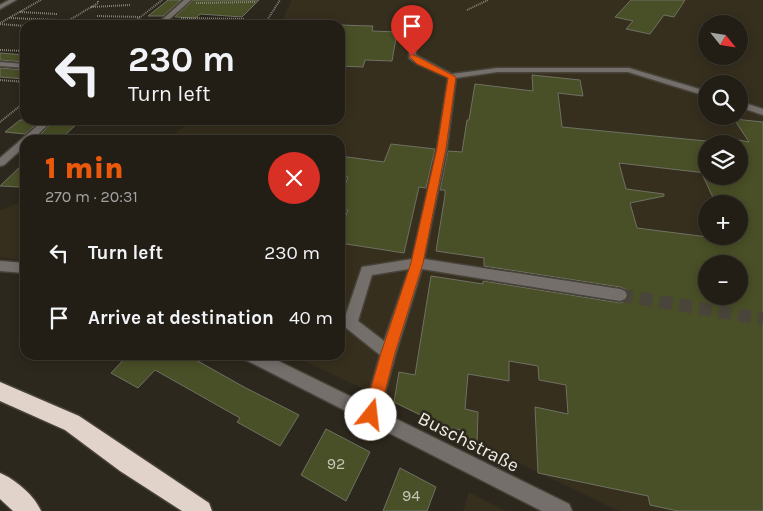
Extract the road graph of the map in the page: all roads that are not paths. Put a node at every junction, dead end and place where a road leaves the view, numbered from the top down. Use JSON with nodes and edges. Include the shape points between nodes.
{"nodes":[{"id":1,"x":13,"y":0,"type":"edge"},
{"id":2,"x":187,"y":1,"type":"edge"},
{"id":3,"x":0,"y":7,"type":"edge"},
{"id":4,"x":165,"y":20,"type":"edge"},
{"id":5,"x":412,"y":26,"type":"dead end"},
{"id":6,"x":0,"y":64,"type":"edge"},
{"id":7,"x":20,"y":66,"type":"edge"},
{"id":8,"x":452,"y":77,"type":"junction"},
{"id":9,"x":698,"y":92,"type":"edge"},
{"id":10,"x":748,"y":107,"type":"edge"},
{"id":11,"x":763,"y":112,"type":"edge"},
{"id":12,"x":44,"y":125,"type":"edge"},
{"id":13,"x":33,"y":135,"type":"edge"},
{"id":14,"x":20,"y":146,"type":"edge"},
{"id":15,"x":0,"y":163,"type":"edge"},
{"id":16,"x":417,"y":263,"type":"junction"},
{"id":17,"x":0,"y":266,"type":"edge"},
{"id":18,"x":20,"y":268,"type":"edge"},
{"id":19,"x":620,"y":295,"type":"tunnel mouth"},
{"id":20,"x":388,"y":353,"type":"junction"},
{"id":21,"x":260,"y":360,"type":"edge"},
{"id":22,"x":0,"y":392,"type":"edge"},
{"id":23,"x":371,"y":415,"type":"junction"},
{"id":24,"x":0,"y":484,"type":"edge"},
{"id":25,"x":537,"y":505,"type":"edge"},
{"id":26,"x":30,"y":511,"type":"edge"},
{"id":27,"x":201,"y":511,"type":"edge"},
{"id":28,"x":562,"y":511,"type":"edge"}],
"edges":[{"from":1,"to":3,"type":"street"},
{"from":2,"to":4,"type":"street"},
{"from":5,"to":8,"type":"street","via":[[412,56]]},
{"from":6,"to":7,"type":"street"},
{"from":8,"to":9,"type":"street","via":[[498,70],[629,70]]},
{"from":8,"to":16,"type":"street","via":[[442,148]]},
{"from":10,"to":11,"type":"street"},
{"from":12,"to":13,"type":"street"},
{"from":14,"to":15,"type":"street"},
{"from":16,"to":19,"type":"street"},
{"from":16,"to":20,"type":"street"},
{"from":16,"to":20,"type":"street","via":[[367,271],[352,315],[350,323]]},
{"from":17,"to":18,"type":"street"},
{"from":20,"to":23,"type":"street"},
{"from":21,"to":23,"type":"street","name":"Buschstraße"},
{"from":22,"to":27,"type":"highway","via":[[72,423]]},
{"from":23,"to":25,"type":"street","name":"Buschstraße"},
{"from":24,"to":26,"type":"highway"},
{"from":25,"to":28,"type":"street","name":"Buschstraße"}]}
